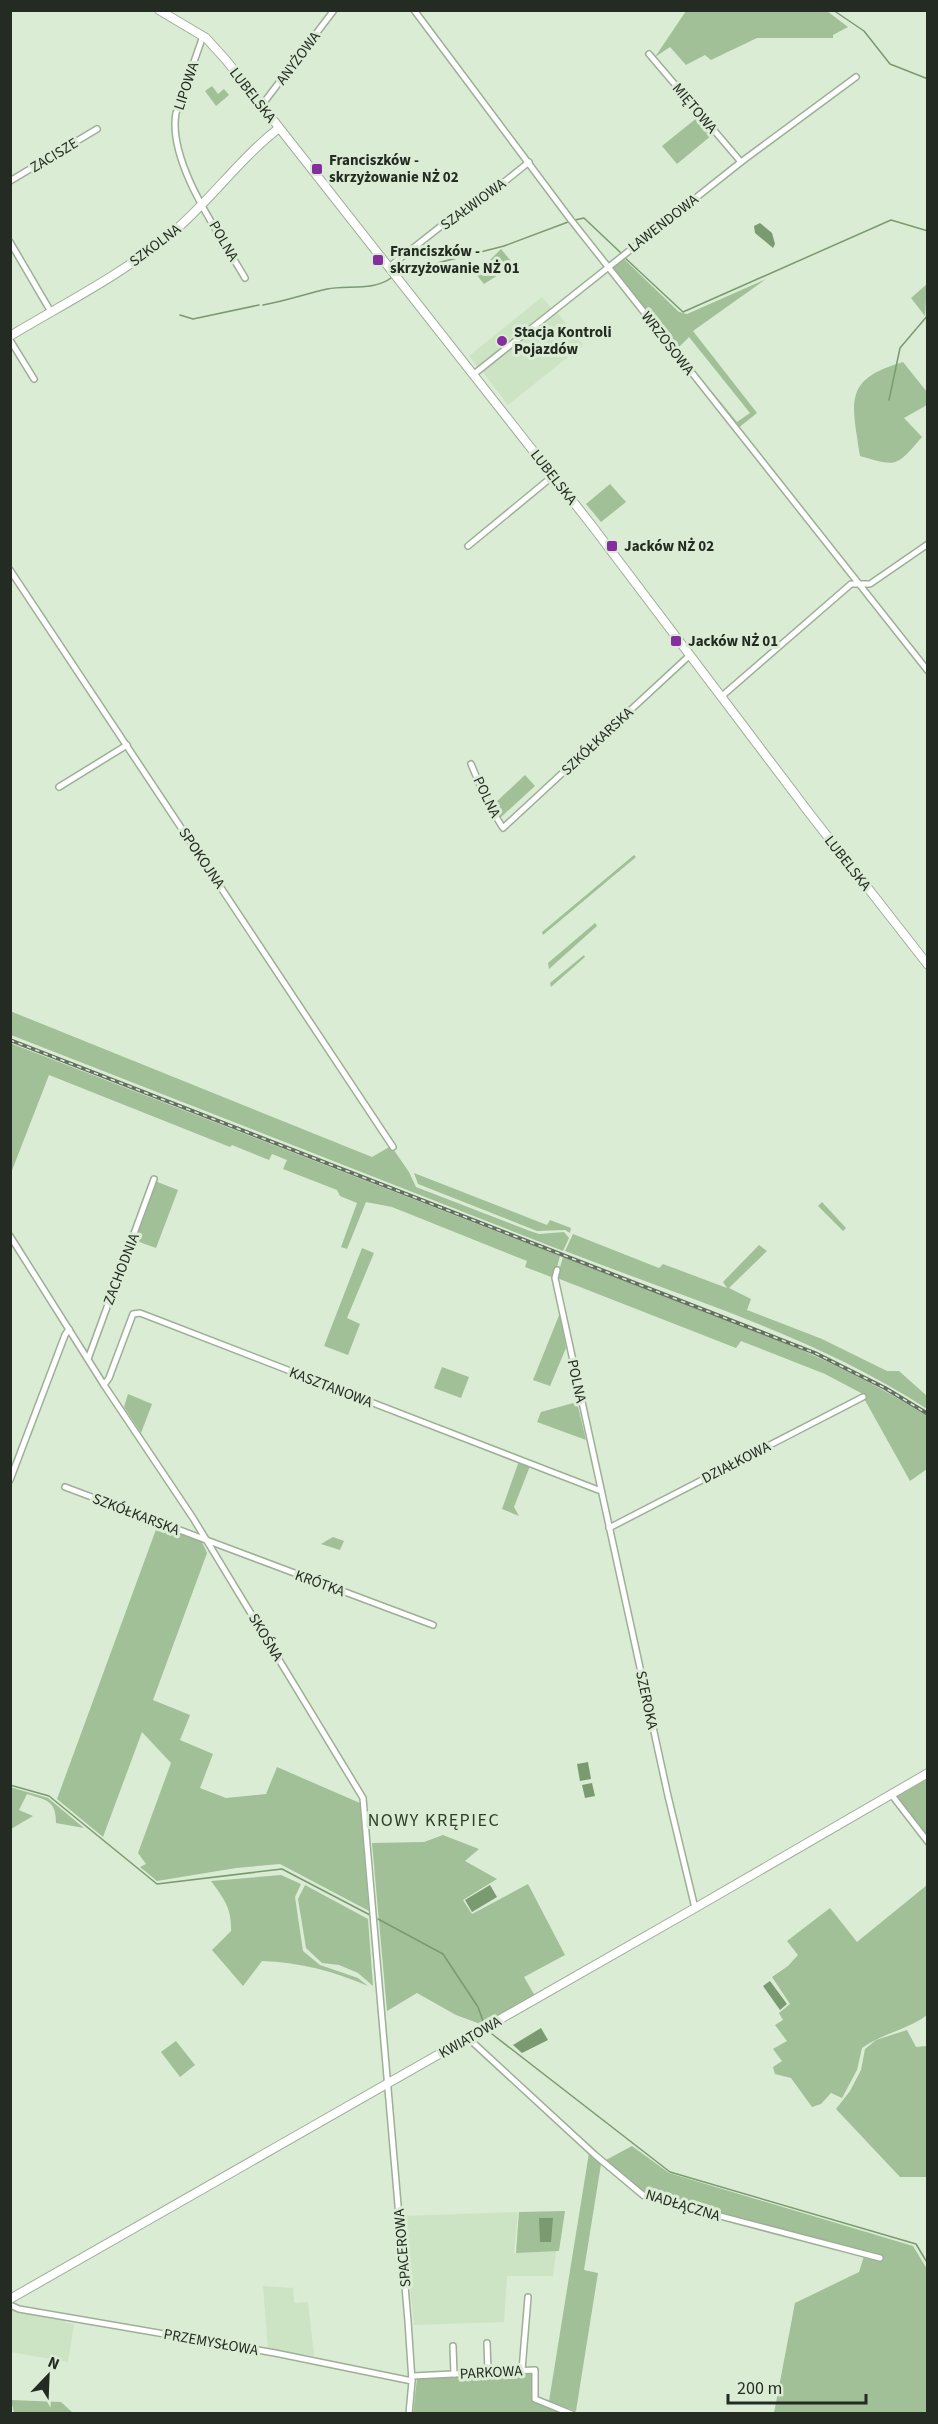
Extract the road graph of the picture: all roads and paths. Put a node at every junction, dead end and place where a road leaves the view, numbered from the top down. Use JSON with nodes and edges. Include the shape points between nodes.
{"nodes":[{"id":1,"x":159,"y":10,"type":"edge"},
{"id":2,"x":334,"y":10,"type":"edge"},
{"id":3,"x":414,"y":10,"type":"edge"},
{"id":4,"x":203,"y":36,"type":"junction"},
{"id":5,"x":649,"y":54,"type":"dead end"},
{"id":6,"x":856,"y":76,"type":"dead end"},
{"id":7,"x":262,"y":105,"type":"junction"},
{"id":8,"x":279,"y":128,"type":"junction"},
{"id":9,"x":97,"y":129,"type":"dead end"},
{"id":10,"x":529,"y":162,"type":"junction"},
{"id":11,"x":741,"y":162,"type":"junction"},
{"id":12,"x":10,"y":181,"type":"edge"},
{"id":13,"x":202,"y":204,"type":"junction"},
{"id":14,"x":10,"y":242,"type":"edge"},
{"id":15,"x":389,"y":267,"type":"junction"},
{"id":16,"x":608,"y":267,"type":"junction"},
{"id":17,"x":245,"y":278,"type":"dead end"},
{"id":18,"x":51,"y":312,"type":"junction"},
{"id":19,"x":10,"y":338,"type":"edge"},
{"id":20,"x":474,"y":375,"type":"junction"},
{"id":21,"x":34,"y":379,"type":"dead end"},
{"id":22,"x":553,"y":476,"type":"junction"},
{"id":23,"x":927,"y":544,"type":"edge"},
{"id":24,"x":468,"y":546,"type":"dead end"},
{"id":25,"x":10,"y":570,"type":"edge"},
{"id":26,"x":857,"y":584,"type":"junction"},
{"id":27,"x":690,"y":655,"type":"junction"},
{"id":28,"x":927,"y":671,"type":"edge"},
{"id":29,"x":722,"y":696,"type":"junction"},
{"id":30,"x":127,"y":745,"type":"junction"},
{"id":31,"x":471,"y":764,"type":"dead end"},
{"id":32,"x":59,"y":787,"type":"dead end"},
{"id":33,"x":503,"y":828,"type":"joint"},
{"id":34,"x":927,"y":965,"type":"edge"},
{"id":35,"x":393,"y":1147,"type":"dead end"},
{"id":36,"x":154,"y":1179,"type":"dead end"},
{"id":37,"x":10,"y":1236,"type":"edge"},
{"id":38,"x":556,"y":1270,"type":"dead end"},
{"id":39,"x":69,"y":1329,"type":"junction"},
{"id":40,"x":88,"y":1359,"type":"junction"},
{"id":41,"x":105,"y":1385,"type":"junction"},
{"id":42,"x":863,"y":1397,"type":"dead end"},
{"id":43,"x":10,"y":1480,"type":"edge"},
{"id":44,"x":65,"y":1487,"type":"dead end"},
{"id":45,"x":601,"y":1491,"type":"junction"},
{"id":46,"x":609,"y":1528,"type":"junction"},
{"id":47,"x":207,"y":1540,"type":"junction"},
{"id":48,"x":433,"y":1625,"type":"dead end"},
{"id":49,"x":927,"y":1773,"type":"edge"},
{"id":50,"x":891,"y":1794,"type":"junction"},
{"id":51,"x":927,"y":1842,"type":"edge"},
{"id":52,"x":695,"y":1908,"type":"junction"},
{"id":53,"x":468,"y":2038,"type":"junction"},
{"id":54,"x":389,"y":2083,"type":"junction"},
{"id":55,"x":880,"y":2258,"type":"dead end"},
{"id":56,"x":528,"y":2297,"type":"dead end"},
{"id":57,"x":10,"y":2299,"type":"edge"},
{"id":58,"x":10,"y":2305,"type":"edge"},
{"id":59,"x":487,"y":2343,"type":"dead end"},
{"id":60,"x":453,"y":2346,"type":"dead end"},
{"id":61,"x":522,"y":2370,"type":"junction"},
{"id":62,"x":488,"y":2372,"type":"junction"},
{"id":63,"x":453,"y":2374,"type":"junction"},
{"id":64,"x":412,"y":2379,"type":"junction"},
{"id":65,"x":409,"y":2414,"type":"edge"},
{"id":66,"x":572,"y":2414,"type":"edge"}],
"edges":[{"from":1,"to":4,"type":"street","name":"LUBELSKA"},
{"from":2,"to":7,"type":"street","name":"ANYŻOWA"},
{"from":3,"to":10,"type":"street","name":"WRZOSOWA"},
{"from":4,"to":7,"type":"street","name":"LUBELSKA"},
{"from":4,"to":13,"type":"street","name":"LIPOWA","via":[[175,121],[183,165]]},
{"from":5,"to":11,"type":"street","name":"MIĘTOWA"},
{"from":6,"to":11,"type":"street","name":"LAWENDOWA"},
{"from":7,"to":8,"type":"street","name":"LUBELSKA"},
{"from":8,"to":13,"type":"street","name":"SZKOLNA"},
{"from":8,"to":15,"type":"street","name":"LUBELSKA"},
{"from":9,"to":12,"type":"street","name":"ZACISZE"},
{"from":10,"to":15,"type":"street","name":"SZAŁWIOWA"},
{"from":10,"to":16,"type":"street","name":"WRZOSOWA"},
{"from":11,"to":16,"type":"street","name":"LAWENDOWA"},
{"from":13,"to":17,"type":"street","name":"POLNA"},
{"from":13,"to":18,"type":"street","name":"SZKOLNA","via":[[143,255]]},
{"from":14,"to":18,"type":"street"},
{"from":15,"to":20,"type":"street","name":"LUBELSKA"},
{"from":16,"to":20,"type":"street","name":"LAWENDOWA"},
{"from":16,"to":26,"type":"street","name":"WRZOSOWA"},
{"from":18,"to":19,"type":"street","name":"SZKOLNA"},
{"from":19,"to":21,"type":"street"},
{"from":20,"to":22,"type":"street","name":"LUBELSKA"},
{"from":22,"to":24,"type":"street"},
{"from":22,"to":27,"type":"street","name":"LUBELSKA"},
{"from":23,"to":26,"type":"street","via":[[870,584]]},
{"from":25,"to":30,"type":"street","name":"SPOKOJNA"},
{"from":26,"to":28,"type":"street","name":"WRZOSOWA"},
{"from":26,"to":29,"type":"street","via":[[851,584]]},
{"from":27,"to":29,"type":"street","name":"LUBELSKA"},
{"from":27,"to":33,"type":"street","name":"SZKÓŁKARSKA"},
{"from":29,"to":34,"type":"street","name":"LUBELSKA"},
{"from":30,"to":32,"type":"street"},
{"from":30,"to":35,"type":"street","name":"SPOKOJNA"},
{"from":31,"to":33,"type":"street","name":"POLNA"},
{"from":36,"to":40,"type":"street","name":"ZACHODNIA"},
{"from":37,"to":39,"type":"street","name":"SKOŚNA"},
{"from":38,"to":45,"type":"street","name":"POLNA"},
{"from":39,"to":40,"type":"street","name":"SKOŚNA"},
{"from":39,"to":43,"type":"street"},
{"from":40,"to":41,"type":"street","name":"SKOŚNA"},
{"from":41,"to":45,"type":"street","name":"KASZTANOWA","via":[[133,1314],[140,1313]]},
{"from":41,"to":47,"type":"street","name":"SKOŚNA"},
{"from":42,"to":46,"type":"street","name":"DZIAŁKOWA"},
{"from":44,"to":47,"type":"street","name":"SZKÓŁKARSKA"},
{"from":45,"to":46,"type":"street","name":"SZEROKA"},
{"from":46,"to":52,"type":"street","name":"SZEROKA"},
{"from":47,"to":48,"type":"street","name":"KRÓTKA"},
{"from":47,"to":54,"type":"street","name":"SKOŚNA","via":[[363,1798]]},
{"from":49,"to":50,"type":"street","name":"KWIATOWA"},
{"from":50,"to":51,"type":"street"},
{"from":50,"to":52,"type":"street","name":"KWIATOWA"},
{"from":52,"to":53,"type":"street","name":"KWIATOWA"},
{"from":53,"to":54,"type":"street","name":"KWIATOWA"},
{"from":53,"to":55,"type":"street","name":"NADŁĄCZNA","via":[[644,2196]]},
{"from":54,"to":57,"type":"street","name":"KWIATOWA"},
{"from":54,"to":64,"type":"street","name":"SPACEROWA"},
{"from":56,"to":61,"type":"street"},
{"from":58,"to":64,"type":"street","name":"PRZEMYSŁOWA"},
{"from":59,"to":62,"type":"street"},
{"from":60,"to":63,"type":"street"},
{"from":61,"to":62,"type":"street","name":"PARKOWA"},
{"from":61,"to":66,"type":"street","name":"PARKOWA","via":[[535,2370],[535,2399]]},
{"from":62,"to":63,"type":"street","name":"PARKOWA"},
{"from":63,"to":64,"type":"street","name":"PARKOWA"},
{"from":64,"to":65,"type":"street","name":"SPACEROWA"}]}
